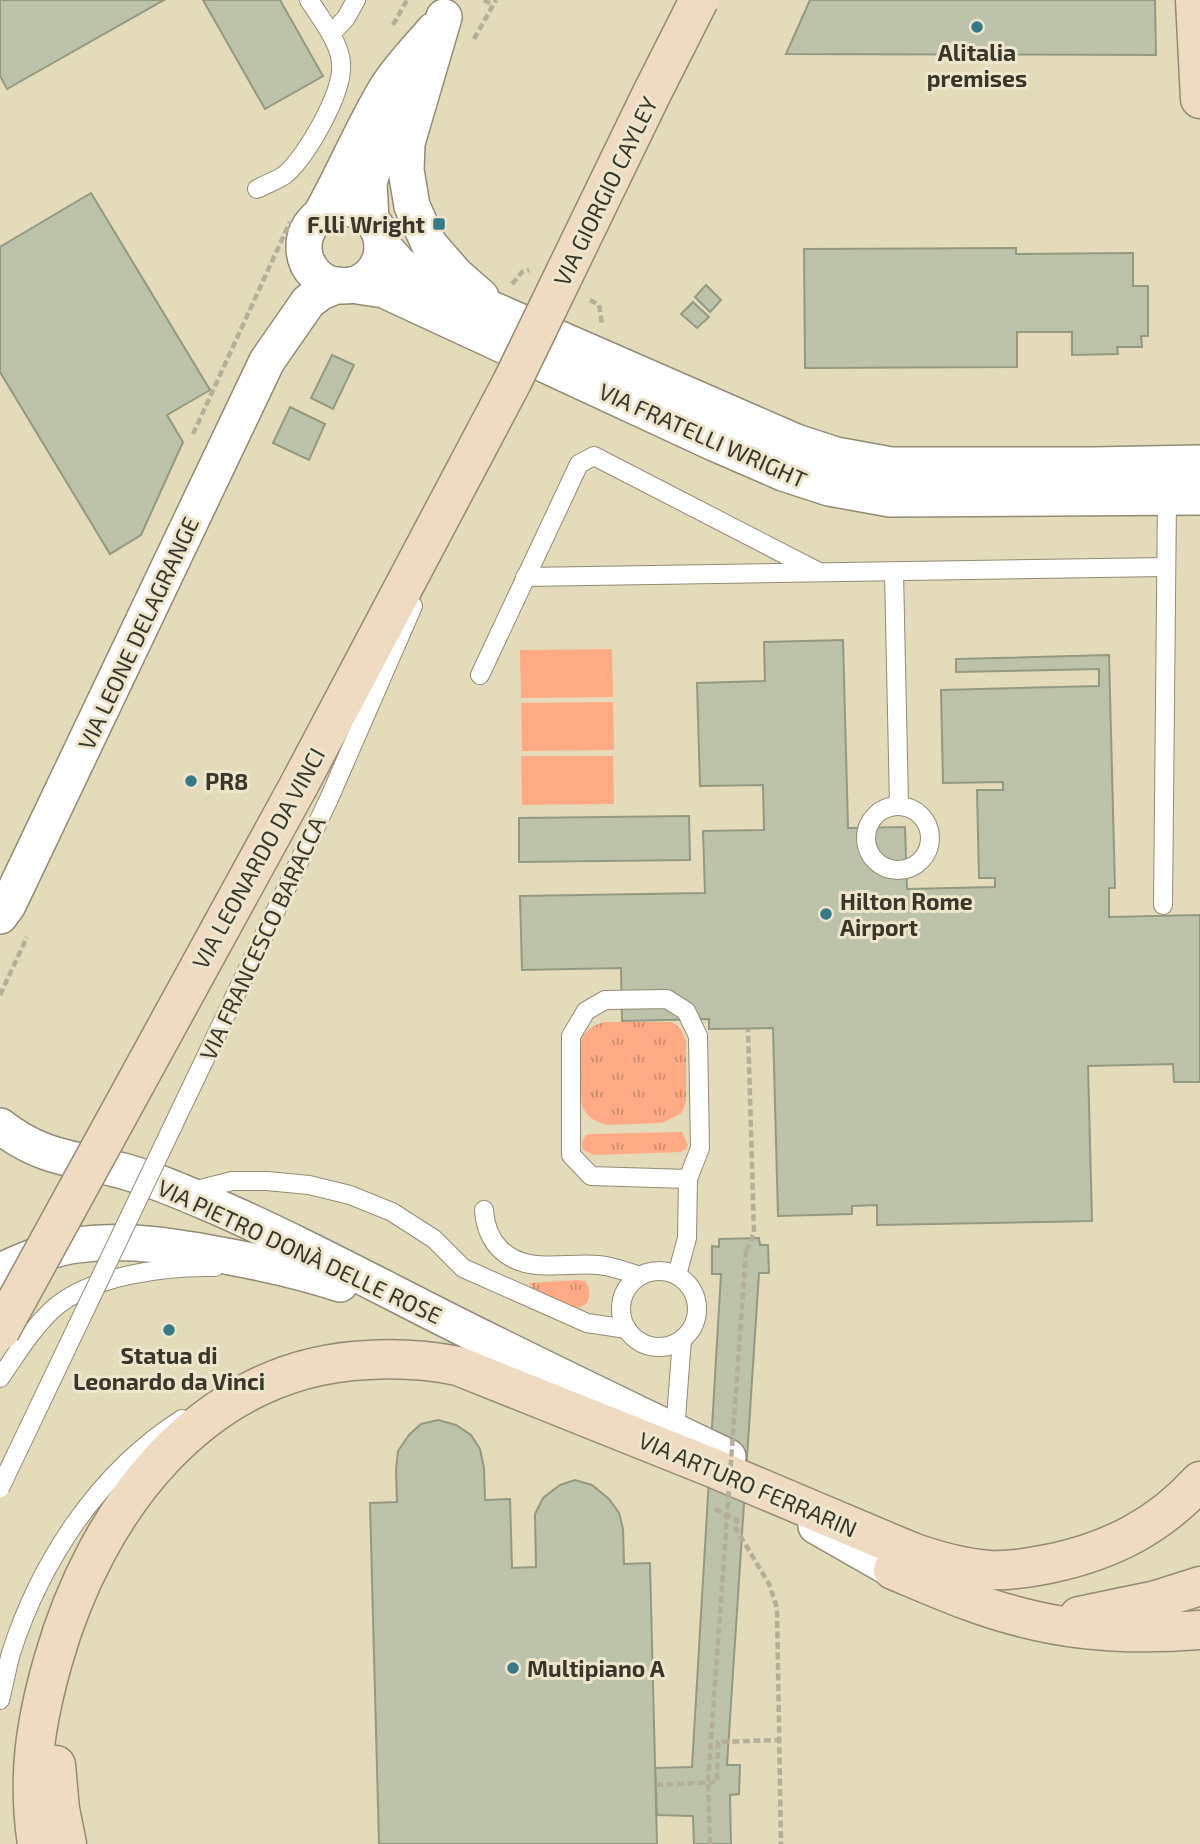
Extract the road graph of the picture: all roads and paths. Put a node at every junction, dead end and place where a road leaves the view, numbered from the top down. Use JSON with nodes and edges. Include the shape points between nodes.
{"nodes":[{"id":1,"x":309,"y":0,"type":"edge"},
{"id":2,"x":356,"y":0,"type":"edge"},
{"id":3,"x":484,"y":0,"type":"edge"},
{"id":4,"x":699,"y":0,"type":"edge"},
{"id":5,"x":1195,"y":0,"type":"edge"},
{"id":6,"x":494,"y":3,"type":"edge"},
{"id":7,"x":449,"y":8,"type":"edge"},
{"id":8,"x":331,"y":34,"type":"junction"},
{"id":9,"x":474,"y":39,"type":"dead end"},
{"id":10,"x":1200,"y":99,"type":"edge"},
{"id":11,"x":257,"y":189,"type":"dead end"},
{"id":12,"x":321,"y":214,"type":"junction"},
{"id":13,"x":376,"y":233,"type":"junction"},
{"id":14,"x":304,"y":253,"type":"junction"},
{"id":15,"x":345,"y":285,"type":"junction"},
{"id":16,"x":496,"y":311,"type":"junction"},
{"id":17,"x":267,"y":360,"type":"junction"},
{"id":18,"x":512,"y":382,"type":"junction"},
{"id":19,"x":680,"y":409,"type":"junction"},
{"id":20,"x":1186,"y":484,"type":"edge"},
{"id":21,"x":1166,"y":568,"type":"junction"},
{"id":22,"x":894,"y":572,"type":"junction"},
{"id":23,"x":821,"y":573,"type":"junction"},
{"id":24,"x":525,"y":577,"type":"junction"},
{"id":25,"x":480,"y":675,"type":"dead end"},
{"id":26,"x":899,"y":805,"type":"dead end"},
{"id":27,"x":1163,"y":905,"type":"dead end"},
{"id":28,"x":3,"y":919,"type":"edge"},
{"id":29,"x":748,"y":1029,"type":"dead end"},
{"id":30,"x":0,"y":1126,"type":"edge"},
{"id":31,"x":688,"y":1179,"type":"junction"},
{"id":32,"x":185,"y":1193,"type":"junction"},
{"id":33,"x":484,"y":1210,"type":"dead end"},
{"id":34,"x":0,"y":1273,"type":"edge"},
{"id":35,"x":306,"y":1274,"type":"junction"},
{"id":36,"x":677,"y":1275,"type":"junction"},
{"id":37,"x":640,"y":1276,"type":"junction"},
{"id":38,"x":627,"y":1329,"type":"junction"},
{"id":39,"x":0,"y":1331,"type":"edge"},
{"id":40,"x":682,"y":1339,"type":"junction"},
{"id":41,"x":481,"y":1356,"type":"junction"},
{"id":42,"x":278,"y":1377,"type":"junction"},
{"id":43,"x":0,"y":1378,"type":"edge"},
{"id":44,"x":675,"y":1431,"type":"junction"},
{"id":45,"x":713,"y":1468,"type":"junction"},
{"id":46,"x":1200,"y":1481,"type":"edge"},
{"id":47,"x":0,"y":1488,"type":"edge"},
{"id":48,"x":713,"y":1508,"type":"dead end"},
{"id":49,"x":98,"y":1548,"type":"junction"},
{"id":50,"x":1023,"y":1569,"type":"junction"},
{"id":51,"x":893,"y":1570,"type":"junction"},
{"id":52,"x":1200,"y":1586,"type":"edge"},
{"id":53,"x":983,"y":1606,"type":"junction"},
{"id":54,"x":1200,"y":1630,"type":"edge"},
{"id":55,"x":0,"y":1700,"type":"edge"},
{"id":56,"x":779,"y":1740,"type":"junction"},
{"id":57,"x":708,"y":1782,"type":"junction"},
{"id":58,"x":656,"y":1786,"type":"dead end"},
{"id":59,"x":37,"y":1844,"type":"edge"},
{"id":60,"x":67,"y":1844,"type":"edge"},
{"id":61,"x":710,"y":1844,"type":"edge"},
{"id":62,"x":781,"y":1844,"type":"edge"}],
"edges":[{"from":1,"to":8,"type":"lane"},
{"from":2,"to":8,"type":"lane"},
{"from":3,"to":6,"type":"path"},
{"from":4,"to":18,"type":"main road","name":"VIA GIORGIO CAYLEY","bridge":true},
{"from":5,"to":10,"type":"main road"},
{"from":6,"to":9,"type":"path"},
{"from":7,"to":12,"type":"street","via":[[388,86]]},
{"from":7,"to":13,"type":"street","via":[[380,146],[369,183]]},
{"from":7,"to":16,"type":"street","name":"VIA FRATELLI WRIGHT","via":[[407,143],[406,170],[412,206],[429,244]]},
{"from":8,"to":11,"type":"lane","via":[[341,62],[340,81],[327,114],[302,156],[284,175]]},
{"from":12,"to":13,"type":"street","via":[[348,208],[360,212]]},
{"from":12,"to":14,"type":"street","via":[[307,231]]},
{"from":13,"to":15,"type":"street","via":[[380,258],[374,270]]},
{"from":13,"to":16,"type":"street","name":"VIA FRATELLI WRIGHT","via":[[398,263],[421,281]]},
{"from":14,"to":15,"type":"street","via":[[316,275]]},
{"from":14,"to":17,"type":"street","name":"VIA LEONE DELAGRANGE"},
{"from":15,"to":17,"type":"street","name":"VIA LEONE DELAGRANGE","via":[[321,292],[308,302]]},
{"from":15,"to":19,"type":"street","name":"VIA FRATELLI WRIGHT","via":[[384,290]]},
{"from":16,"to":19,"type":"street","name":"VIA FRATELLI WRIGHT"},
{"from":17,"to":28,"type":"street","name":"VIA LEONE DELAGRANGE"},
{"from":18,"to":39,"type":"main road","name":"VIA LEONARDO DA VINCI","bridge":true,"via":[[299,785]]},
{"from":18,"to":47,"type":"lane","name":"VIA FRANCESCO BARACCA","bridge":true,"via":[[328,801]]},
{"from":19,"to":20,"type":"street","name":"VIA FRATELLI WRIGHT","via":[[783,473],[829,488],[890,499],[938,482]]},
{"from":20,"to":21,"type":"lane"},
{"from":21,"to":22,"type":"lane"},
{"from":21,"to":27,"type":"lane"},
{"from":22,"to":23,"type":"lane"},
{"from":22,"to":26,"type":"lane"},
{"from":23,"to":24,"type":"lane"},
{"from":23,"to":24,"type":"lane","via":[[594,456],[579,464]]},
{"from":24,"to":25,"type":"lane"},
{"from":29,"to":57,"type":"path","bridge":true,"via":[[754,1233],[746,1251]]},
{"from":30,"to":32,"type":"street","name":"VIA PIETRO DONÀ DELLE ROSE","via":[[42,1152],[126,1172]]},
{"from":31,"to":31,"type":"lane","via":[[700,1148],[698,1036],[687,1011],[667,999],[605,1000],[586,1011],[571,1036],[570,1156],[591,1176]]},
{"from":31,"to":36,"type":"lane","via":[[687,1238]]},
{"from":32,"to":38,"type":"lane","via":[[232,1181],[267,1181],[350,1195],[392,1212],[434,1239],[463,1268],[587,1323]]},
{"from":32,"to":41,"type":"street","name":"VIA PIETRO DONÀ DELLE ROSE","via":[[295,1244]]},
{"from":33,"to":37,"type":"lane","via":[[494,1243],[509,1258],[532,1266],[599,1265]]},
{"from":34,"to":35,"type":"street","via":[[52,1250],[123,1242],[199,1250]]},
{"from":35,"to":41,"type":"street","via":[[386,1300]]},
{"from":35,"to":43,"type":"lane","via":[[202,1267],[111,1279],[54,1308]]},
{"from":36,"to":37,"type":"lane","via":[[652,1272]]},
{"from":36,"to":40,"type":"lane","via":[[697,1306],[691,1330]]},
{"from":37,"to":38,"type":"lane","via":[[624,1294],[621,1306]]},
{"from":38,"to":40,"type":"lane","via":[[646,1345],[659,1347]]},
{"from":40,"to":44,"type":"lane"},
{"from":41,"to":42,"type":"main road","name":"VIA ARTURO FERRARIN","via":[[436,1361],[353,1360]]},
{"from":41,"to":44,"type":"street","name":"VIA PIETRO DONÀ DELLE ROSE"},
{"from":41,"to":45,"type":"main road","name":"VIA ARTURO FERRARIN"},
{"from":41,"to":51,"type":"main road","name":"VIA ARTURO FERRARIN","via":[[792,1523]]},
{"from":42,"to":49,"type":"main road","name":"VIA ARTURO FERRARIN","via":[[236,1399],[167,1453],[141,1481]]},
{"from":42,"to":55,"type":"lane","via":[[194,1412],[111,1477],[63,1541],[44,1575],[25,1615]]},
{"from":44,"to":50,"type":"street","name":"VIA PIETRO DONÀ DELLE ROSE","via":[[914,1544],[963,1561]]},
{"from":45,"to":50,"type":"main road","name":"VIA ARTURO FERRARIN","via":[[926,1558],[981,1569]]},
{"from":45,"to":51,"type":"street"},
{"from":46,"to":50,"type":"main road","name":"VIA ARTURO FERRARIN","via":[[1162,1517],[1111,1546]]},
{"from":48,"to":56,"type":"path","via":[[737,1520],[735,1527],[777,1608]]},
{"from":49,"to":59,"type":"main road","via":[[67,1617],[38,1717],[33,1785]]},
{"from":49,"to":60,"type":"main road","via":[[69,1634],[56,1743],[57,1789]]},
{"from":51,"to":53,"type":"main road","name":"VIA ARTURO FERRARIN"},
{"from":52,"to":53,"type":"main road","via":[[1077,1616],[1024,1615]]},
{"from":53,"to":54,"type":"main road","via":[[1092,1631]]},
{"from":56,"to":57,"type":"path","via":[[718,1742],[717,1782]]},
{"from":56,"to":62,"type":"path"},
{"from":57,"to":58,"type":"path"},
{"from":57,"to":61,"type":"path","bridge":true}]}
